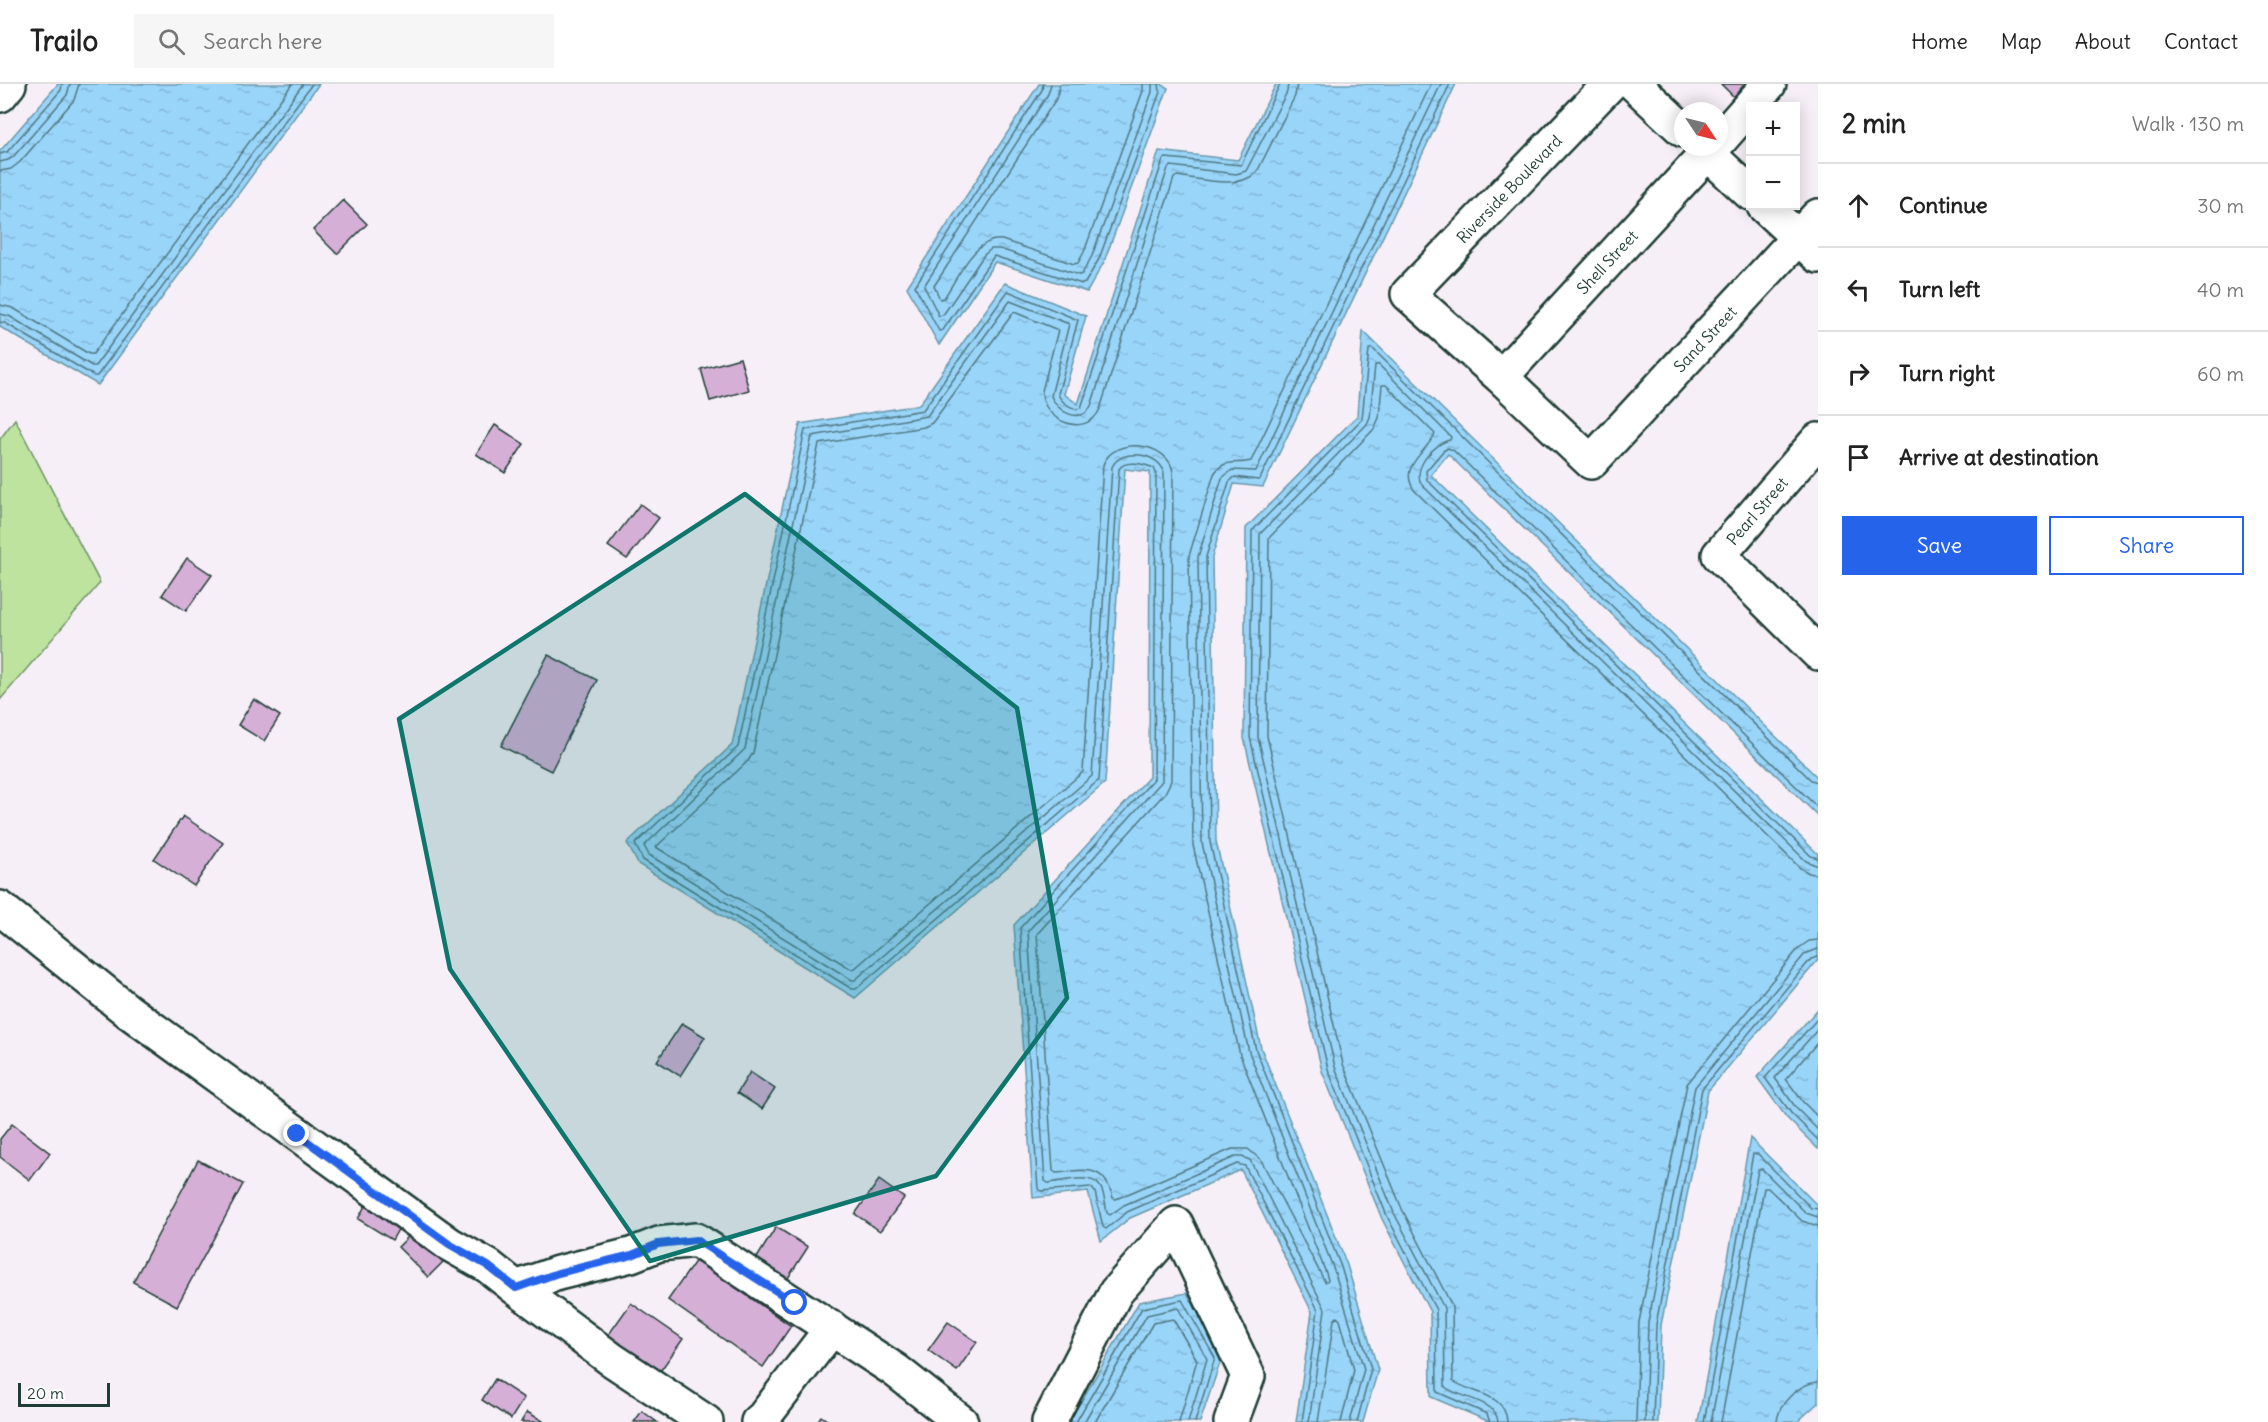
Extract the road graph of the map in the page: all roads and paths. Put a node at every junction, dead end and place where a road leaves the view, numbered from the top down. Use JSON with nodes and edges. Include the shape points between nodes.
{"nodes":[{"id":1,"x":9,"y":84,"type":"edge"},
{"id":2,"x":1610,"y":84,"type":"edge"},
{"id":3,"x":1634,"y":84,"type":"edge"},
{"id":4,"x":1769,"y":84,"type":"edge"},
{"id":5,"x":0,"y":95,"type":"edge"},
{"id":6,"x":1674,"y":122,"type":"edge"},
{"id":7,"x":1728,"y":128,"type":"edge"},
{"id":8,"x":1702,"y":156,"type":"edge"},
{"id":9,"x":1718,"y":156,"type":"edge"},
{"id":10,"x":1746,"y":188,"type":"edge"},
{"id":11,"x":1770,"y":210,"type":"edge"},
{"id":12,"x":1812,"y":237,"type":"edge"},
{"id":13,"x":1501,"y":377,"type":"junction"},
{"id":14,"x":1814,"y":452,"type":"edge"},
{"id":15,"x":1818,"y":653,"type":"edge"},
{"id":16,"x":0,"y":908,"type":"edge"},
{"id":17,"x":516,"y":1288,"type":"junction"},
{"id":18,"x":832,"y":1328,"type":"junction"},
{"id":19,"x":706,"y":1422,"type":"edge"},
{"id":20,"x":758,"y":1422,"type":"edge"},
{"id":21,"x":961,"y":1422,"type":"edge"},
{"id":22,"x":1049,"y":1422,"type":"edge"},
{"id":23,"x":1231,"y":1422,"type":"edge"}],
"edges":[{"from":1,"to":5,"type":"street"},
{"from":2,"to":13,"type":"street","name":"Riverside Boulevard","via":[[1408,294]]},
{"from":3,"to":6,"type":"street"},
{"from":4,"to":7,"type":"street","name":"Shell Street"},
{"from":8,"to":13,"type":"street","name":"Shell Street"},
{"from":9,"to":10,"type":"street"},
{"from":11,"to":12,"type":"street"},
{"from":12,"to":13,"type":"street","name":"Sand Street","via":[[1591,462]]},
{"from":14,"to":15,"type":"street","name":"Pearl Street","via":[[1719,555]]},
{"from":16,"to":17,"type":"street","via":[[128,1011],[449,1244],[488,1266]]},
{"from":17,"to":18,"type":"street","via":[[658,1244],[696,1240]]},
{"from":17,"to":19,"type":"street","via":[[611,1359]]},
{"from":18,"to":20,"type":"street"},
{"from":18,"to":21,"type":"street","via":[[895,1370]]},
{"from":22,"to":23,"type":"street","via":[[1116,1292],[1176,1224],[1248,1376]]}]}
